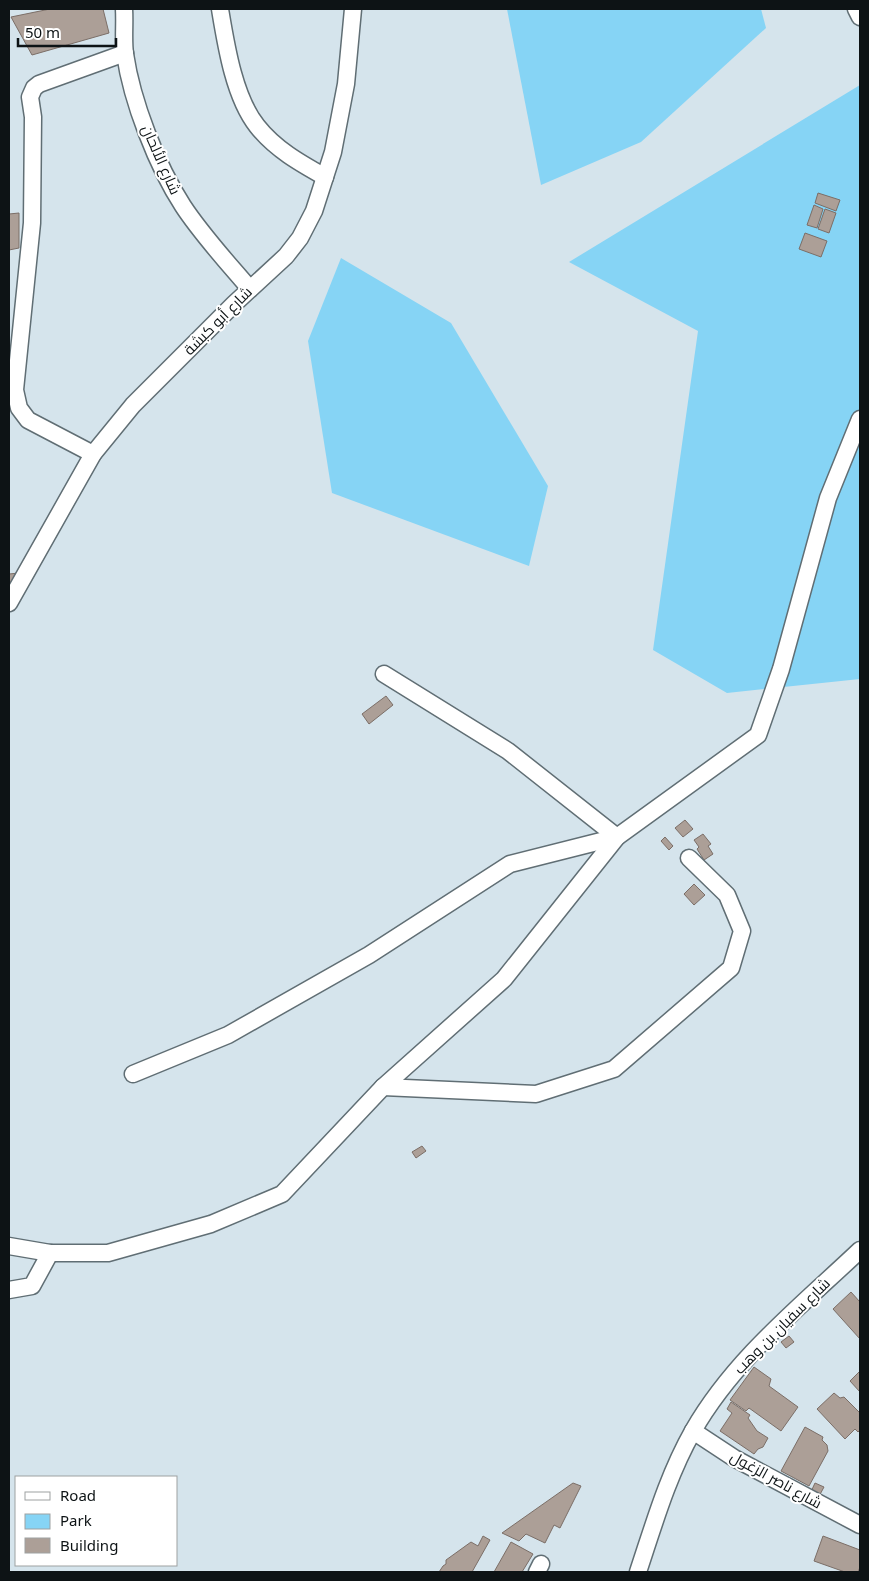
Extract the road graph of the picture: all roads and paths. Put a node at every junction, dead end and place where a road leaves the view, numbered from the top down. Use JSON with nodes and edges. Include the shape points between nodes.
{"nodes":[{"id":1,"x":124,"y":9,"type":"edge"},
{"id":2,"x":220,"y":9,"type":"edge"},
{"id":3,"x":354,"y":9,"type":"edge"},
{"id":4,"x":856,"y":9,"type":"edge"},
{"id":5,"x":860,"y":16,"type":"edge"},
{"id":6,"x":125,"y":53,"type":"junction"},
{"id":7,"x":325,"y":177,"type":"junction"},
{"id":8,"x":250,"y":289,"type":"junction"},
{"id":9,"x":860,"y":419,"type":"edge"},
{"id":10,"x":93,"y":454,"type":"junction"},
{"id":11,"x":9,"y":603,"type":"edge"},
{"id":12,"x":384,"y":674,"type":"dead end"},
{"id":13,"x":617,"y":837,"type":"junction"},
{"id":14,"x":690,"y":858,"type":"dead end"},
{"id":15,"x":133,"y":1074,"type":"dead end"},
{"id":16,"x":383,"y":1087,"type":"junction"},
{"id":17,"x":9,"y":1246,"type":"edge"},
{"id":18,"x":860,"y":1250,"type":"edge"},
{"id":19,"x":50,"y":1253,"type":"junction"},
{"id":20,"x":9,"y":1290,"type":"edge"},
{"id":21,"x":693,"y":1431,"type":"junction"},
{"id":22,"x":860,"y":1525,"type":"edge"},
{"id":23,"x":638,"y":1572,"type":"edge"}],
"edges":[{"from":1,"to":6,"type":"street","name":"شارع الألحان"},
{"from":2,"to":7,"type":"street","via":[[232,69],[246,110],[272,143]]},
{"from":3,"to":7,"type":"street","name":"شارع أبو كبشة","via":[[345,93]]},
{"from":4,"to":5,"type":"street"},
{"from":6,"to":8,"type":"street","name":"شارع الألحان","via":[[148,134],[168,181],[184,207]]},
{"from":6,"to":10,"type":"street","via":[[39,84],[30,97],[33,117],[32,223],[15,390],[19,408],[28,420]]},
{"from":7,"to":8,"type":"street","name":"شارع أبو كبشة","via":[[314,211],[300,238],[286,256]]},
{"from":8,"to":10,"type":"street","name":"شارع أبو كبشة","via":[[133,405]]},
{"from":9,"to":13,"type":"street","via":[[828,498],[781,670],[758,735]]},
{"from":10,"to":11,"type":"street","name":"شارع أبو كبشة"},
{"from":12,"to":13,"type":"street","via":[[508,751]]},
{"from":13,"to":15,"type":"street","via":[[510,864],[369,955],[228,1035]]},
{"from":13,"to":16,"type":"street","via":[[504,979]]},
{"from":14,"to":16,"type":"street","via":[[727,895],[742,930],[731,968],[614,1069],[536,1094]]},
{"from":16,"to":19,"type":"street","via":[[282,1194],[211,1224],[108,1253]]},
{"from":17,"to":19,"type":"street"},
{"from":18,"to":21,"type":"street","name":"شارع سفيان بن وهب","via":[[746,1358]]},
{"from":19,"to":20,"type":"street","via":[[32,1286]]},
{"from":21,"to":22,"type":"street","name":"شارع ناصر الزغول","via":[[742,1462]]},
{"from":21,"to":23,"type":"street","name":"شارع سفيان بن وهب","via":[[663,1496]]}]}
